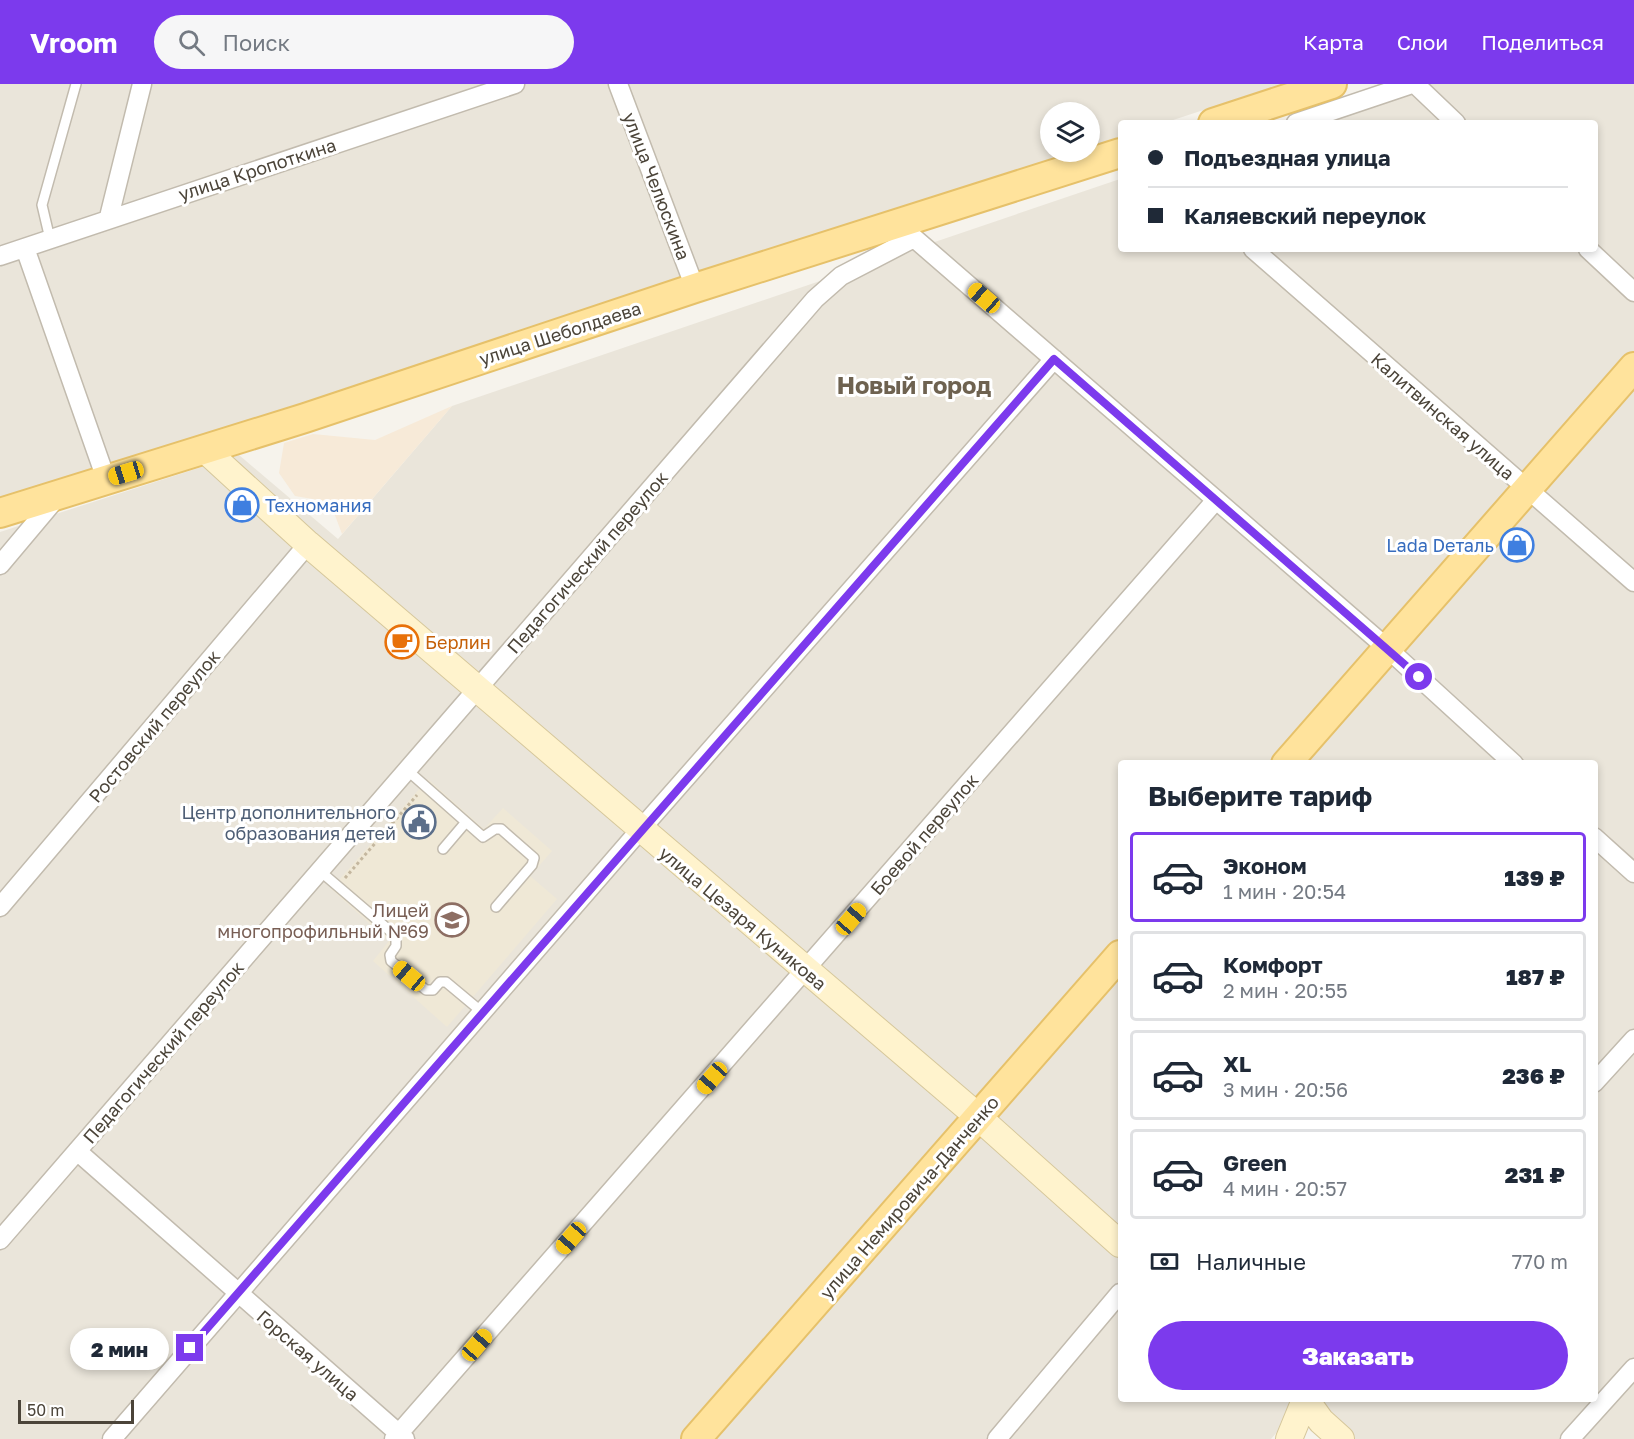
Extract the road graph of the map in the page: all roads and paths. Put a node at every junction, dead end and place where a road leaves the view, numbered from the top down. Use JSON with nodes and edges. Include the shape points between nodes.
{"nodes":[{"id":1,"x":76,"y":84,"type":"edge"},
{"id":2,"x":142,"y":84,"type":"edge"},
{"id":3,"x":515,"y":84,"type":"edge"},
{"id":4,"x":618,"y":84,"type":"edge"},
{"id":5,"x":1332,"y":84,"type":"edge"},
{"id":6,"x":1413,"y":84,"type":"edge"},
{"id":7,"x":1284,"y":103,"type":"edge"},
{"id":8,"x":1224,"y":120,"type":"edge"},
{"id":9,"x":1453,"y":120,"type":"edge"},
{"id":10,"x":1118,"y":154,"type":"edge"},
{"id":11,"x":109,"y":217,"type":"junction"},
{"id":12,"x":906,"y":231,"type":"junction"},
{"id":13,"x":51,"y":239,"type":"junction"},
{"id":14,"x":25,"y":248,"type":"junction"},
{"id":15,"x":1256,"y":252,"type":"edge"},
{"id":16,"x":1591,"y":252,"type":"edge"},
{"id":17,"x":0,"y":256,"type":"edge"},
{"id":18,"x":695,"y":288,"type":"junction"},
{"id":19,"x":1634,"y":292,"type":"edge"},
{"id":20,"x":1054,"y":359,"type":"junction"},
{"id":21,"x":1634,"y":367,"type":"edge"},
{"id":22,"x":204,"y":449,"type":"junction"},
{"id":23,"x":106,"y":479,"type":"junction"},
{"id":24,"x":1527,"y":489,"type":"junction"},
{"id":25,"x":62,"y":493,"type":"junction"},
{"id":26,"x":1216,"y":500,"type":"junction"},
{"id":27,"x":0,"y":513,"type":"edge"},
{"id":28,"x":308,"y":544,"type":"junction"},
{"id":29,"x":0,"y":565,"type":"edge"},
{"id":30,"x":1634,"y":582,"type":"edge"},
{"id":31,"x":1387,"y":648,"type":"junction"},
{"id":32,"x":477,"y":690,"type":"junction"},
{"id":33,"x":1289,"y":760,"type":"edge"},
{"id":34,"x":1510,"y":760,"type":"edge"},
{"id":35,"x":407,"y":770,"type":"junction"},
{"id":36,"x":425,"y":786,"type":"junction"},
{"id":37,"x":466,"y":822,"type":"junction"},
{"id":38,"x":379,"y":827,"type":"dead end"},
{"id":39,"x":640,"y":830,"type":"junction"},
{"id":40,"x":385,"y":832,"type":"junction"},
{"id":41,"x":1598,"y":841,"type":"edge"},
{"id":42,"x":443,"y":849,"type":"dead end"},
{"id":43,"x":320,"y":871,"type":"junction"},
{"id":44,"x":1634,"y":873,"type":"edge"},
{"id":45,"x":338,"y":886,"type":"junction"},
{"id":46,"x":0,"y":907,"type":"edge"},
{"id":47,"x":495,"y":907,"type":"dead end"},
{"id":48,"x":1118,"y":957,"type":"edge"},
{"id":49,"x":806,"y":971,"type":"junction"},
{"id":50,"x":482,"y":1012,"type":"junction"},
{"id":51,"x":1634,"y":1039,"type":"edge"},
{"id":52,"x":1598,"y":1079,"type":"edge"},
{"id":53,"x":979,"y":1118,"type":"junction"},
{"id":54,"x":77,"y":1151,"type":"junction"},
{"id":55,"x":0,"y":1240,"type":"edge"},
{"id":56,"x":1118,"y":1242,"type":"edge"},
{"id":57,"x":237,"y":1293,"type":"junction"},
{"id":58,"x":1118,"y":1295,"type":"edge"},
{"id":59,"x":1634,"y":1368,"type":"edge"},
{"id":60,"x":1305,"y":1402,"type":"edge"},
{"id":61,"x":1307,"y":1402,"type":"edge"},
{"id":62,"x":400,"y":1437,"type":"edge"},
{"id":63,"x":112,"y":1439,"type":"edge"},
{"id":64,"x":696,"y":1439,"type":"edge"},
{"id":65,"x":997,"y":1439,"type":"edge"},
{"id":66,"x":1289,"y":1439,"type":"edge"},
{"id":67,"x":1341,"y":1439,"type":"edge"},
{"id":68,"x":1570,"y":1439,"type":"edge"}],
"edges":[{"from":1,"to":13,"type":"lane","via":[[42,205]]},
{"from":2,"to":11,"type":"street"},
{"from":3,"to":11,"type":"street","name":"улица Кропоткина"},
{"from":4,"to":18,"type":"street","name":"улица Челюскина"},
{"from":5,"to":7,"type":"main road"},
{"from":6,"to":7,"type":"street"},
{"from":6,"to":9,"type":"street"},
{"from":7,"to":8,"type":"main road"},
{"from":10,"to":12,"type":"main road","name":"улица Шеболдаева"},
{"from":11,"to":13,"type":"street","name":"улица Кропоткина"},
{"from":12,"to":18,"type":"main road","name":"улица Шеболдаева"},
{"from":12,"to":20,"type":"street"},
{"from":12,"to":32,"type":"street","name":"Педагогический переулок","via":[[815,299]]},
{"from":13,"to":14,"type":"street","name":"улица Кропоткина"},
{"from":14,"to":17,"type":"street","name":"улица Кропоткина"},
{"from":14,"to":23,"type":"street"},
{"from":15,"to":24,"type":"street","name":"Калитвинская улица"},
{"from":16,"to":19,"type":"street"},
{"from":18,"to":22,"type":"main road","name":"улица Шеболдаева"},
{"from":20,"to":26,"type":"street"},
{"from":20,"to":39,"type":"street"},
{"from":21,"to":24,"type":"main road"},
{"from":22,"to":23,"type":"main road","name":"улица Шеболдаева"},
{"from":22,"to":28,"type":"street","name":"улица Цезаря Куникова"},
{"from":23,"to":25,"type":"main road","name":"улица Шеболдаева"},
{"from":24,"to":30,"type":"street","name":"Калитвинская улица"},
{"from":24,"to":31,"type":"main road"},
{"from":25,"to":27,"type":"main road","name":"улица Шеболдаева"},
{"from":25,"to":29,"type":"street"},
{"from":26,"to":31,"type":"street"},
{"from":26,"to":49,"type":"street","name":"Боевой переулок"},
{"from":28,"to":32,"type":"street","name":"улица Цезаря Куникова"},
{"from":28,"to":46,"type":"street","name":"Ростовский переулок"},
{"from":31,"to":33,"type":"main road"},
{"from":31,"to":34,"type":"street"},
{"from":32,"to":35,"type":"street","name":"Педагогический переулок"},
{"from":32,"to":39,"type":"street","name":"улица Цезаря Куникова"},
{"from":35,"to":36,"type":"lane"},
{"from":35,"to":43,"type":"street","name":"Педагогический переулок"},
{"from":36,"to":37,"type":"lane"},
{"from":36,"to":40,"type":"path"},
{"from":37,"to":42,"type":"lane"},
{"from":37,"to":47,"type":"lane","via":[[483,837],[501,829],[534,858]]},
{"from":38,"to":40,"type":"path"},
{"from":39,"to":49,"type":"street","name":"улица Цезаря Куникова"},
{"from":39,"to":50,"type":"street"},
{"from":40,"to":45,"type":"path"},
{"from":41,"to":44,"type":"street"},
{"from":43,"to":45,"type":"lane"},
{"from":43,"to":54,"type":"street","name":"Педагогический переулок"},
{"from":45,"to":50,"type":"lane","via":[[396,936],[391,961],[426,990],[446,982]]},
{"from":48,"to":53,"type":"main road","name":"улица Немировича-Данченко"},
{"from":49,"to":53,"type":"street","name":"улица Цезаря Куникова"},
{"from":49,"to":62,"type":"street","name":"Боевой переулок"},
{"from":50,"to":57,"type":"street"},
{"from":51,"to":52,"type":"street"},
{"from":53,"to":56,"type":"street","name":"улица Цезаря Куникова"},
{"from":53,"to":64,"type":"main road","name":"улица Немировича-Данченко"},
{"from":54,"to":55,"type":"street","name":"Педагогический переулок"},
{"from":54,"to":57,"type":"street","name":"Горская улица"},
{"from":57,"to":62,"type":"street","name":"Горская улица"},
{"from":57,"to":63,"type":"street"},
{"from":58,"to":65,"type":"street"},
{"from":59,"to":68,"type":"street"},
{"from":60,"to":66,"type":"street"},
{"from":61,"to":67,"type":"street"}]}
